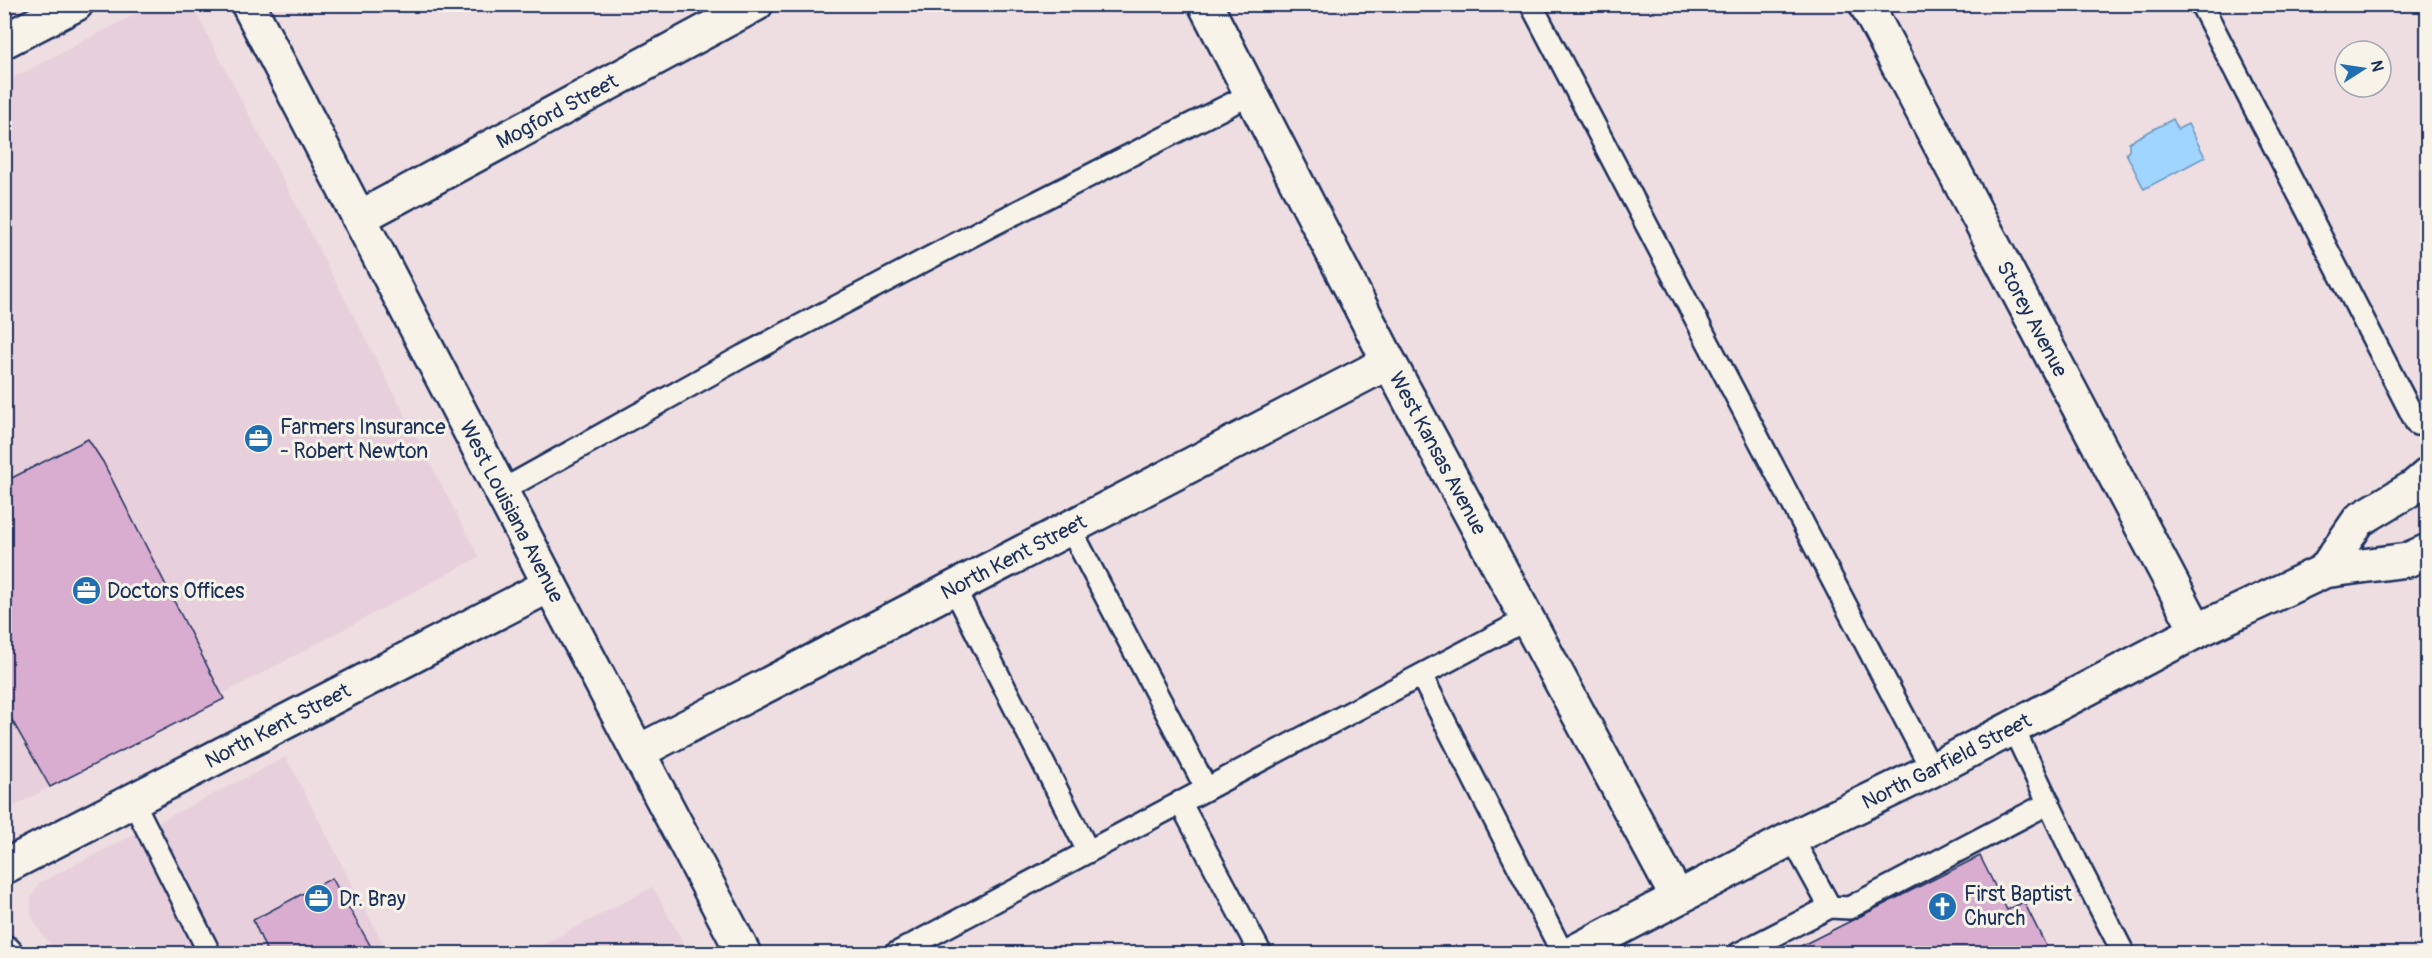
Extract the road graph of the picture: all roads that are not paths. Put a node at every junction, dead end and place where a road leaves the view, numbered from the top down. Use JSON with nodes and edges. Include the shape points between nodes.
{"nodes":[{"id":1,"x":76,"y":4,"type":"edge"},
{"id":2,"x":248,"y":4,"type":"edge"},
{"id":3,"x":756,"y":4,"type":"edge"},
{"id":4,"x":1205,"y":4,"type":"edge"},
{"id":5,"x":1531,"y":4,"type":"edge"},
{"id":6,"x":1866,"y":4,"type":"edge"},
{"id":7,"x":2201,"y":4,"type":"edge"},
{"id":8,"x":4,"y":41,"type":"edge"},
{"id":9,"x":1251,"y":94,"type":"junction"},
{"id":10,"x":359,"y":218,"type":"junction"},
{"id":11,"x":1389,"y":362,"type":"junction"},
{"id":12,"x":2417,"y":424,"type":"dead end"},
{"id":13,"x":2427,"y":475,"type":"edge"},
{"id":14,"x":501,"y":491,"type":"junction"},
{"id":15,"x":1070,"y":528,"type":"junction"},
{"id":16,"x":2427,"y":551,"type":"edge"},
{"id":17,"x":2324,"y":571,"type":"junction"},
{"id":18,"x":550,"y":585,"type":"junction"},
{"id":19,"x":954,"y":588,"type":"junction"},
{"id":20,"x":1527,"y":619,"type":"junction"},
{"id":21,"x":2197,"y":631,"type":"junction"},
{"id":22,"x":1421,"y":675,"type":"junction"},
{"id":23,"x":2013,"y":728,"type":"junction"},
{"id":24,"x":639,"y":752,"type":"junction"},
{"id":25,"x":1932,"y":770,"type":"junction"},
{"id":26,"x":1206,"y":788,"type":"junction"},
{"id":27,"x":133,"y":801,"type":"junction"},
{"id":28,"x":1180,"y":802,"type":"junction"},
{"id":29,"x":2049,"y":803,"type":"junction"},
{"id":30,"x":1792,"y":838,"type":"junction"},
{"id":31,"x":1088,"y":851,"type":"junction"},
{"id":32,"x":4,"y":867,"type":"edge"},
{"id":33,"x":1677,"y":897,"type":"junction"},
{"id":34,"x":1830,"y":907,"type":"junction"},
{"id":35,"x":210,"y":954,"type":"edge"},
{"id":36,"x":744,"y":954,"type":"edge"},
{"id":37,"x":895,"y":954,"type":"edge"},
{"id":38,"x":1261,"y":954,"type":"edge"},
{"id":39,"x":1563,"y":954,"type":"edge"},
{"id":40,"x":1570,"y":954,"type":"edge"},
{"id":41,"x":1738,"y":954,"type":"edge"},
{"id":42,"x":2124,"y":954,"type":"edge"}],
"edges":[{"from":1,"to":8,"type":"street"},
{"from":2,"to":10,"type":"street","name":"West Louisiana Avenue"},
{"from":3,"to":10,"type":"street","name":"Mogford Street"},
{"from":4,"to":9,"type":"street","name":"West Kansas Avenue"},
{"from":5,"to":25,"type":"lane"},
{"from":6,"to":21,"type":"street","name":"Storey Avenue"},
{"from":7,"to":12,"type":"lane"},
{"from":9,"to":11,"type":"street","name":"West Kansas Avenue"},
{"from":9,"to":14,"type":"lane","via":[[743,356]]},
{"from":10,"to":14,"type":"street","name":"West Louisiana Avenue"},
{"from":11,"to":15,"type":"street","name":"North Kent Street"},
{"from":11,"to":20,"type":"street","name":"West Kansas Avenue"},
{"from":13,"to":17,"type":"street","via":[[2360,520]]},
{"from":14,"to":18,"type":"street","name":"West Louisiana Avenue"},
{"from":15,"to":19,"type":"street","name":"North Kent Street"},
{"from":15,"to":26,"type":"lane"},
{"from":16,"to":17,"type":"street","via":[[2407,560]]},
{"from":17,"to":21,"type":"street","name":"North Garfield Street"},
{"from":18,"to":24,"type":"street","name":"West Louisiana Avenue"},
{"from":18,"to":27,"type":"street","name":"North Kent Street"},
{"from":19,"to":24,"type":"street","name":"North Kent Street"},
{"from":19,"to":31,"type":"lane"},
{"from":20,"to":22,"type":"lane"},
{"from":20,"to":33,"type":"street","name":"West Kansas Avenue"},
{"from":21,"to":23,"type":"street","name":"North Garfield Street"},
{"from":22,"to":26,"type":"lane"},
{"from":22,"to":39,"type":"lane"},
{"from":23,"to":25,"type":"street","name":"North Garfield Street"},
{"from":23,"to":29,"type":"lane"},
{"from":24,"to":36,"type":"street","name":"West Louisiana Avenue"},
{"from":25,"to":30,"type":"street","name":"North Garfield Street"},
{"from":26,"to":28,"type":"lane"},
{"from":27,"to":32,"type":"street","name":"North Kent Street"},
{"from":27,"to":35,"type":"lane"},
{"from":28,"to":31,"type":"lane"},
{"from":28,"to":38,"type":"lane"},
{"from":29,"to":34,"type":"lane","via":[[1849,908]]},
{"from":29,"to":42,"type":"lane"},
{"from":30,"to":33,"type":"street","name":"North Garfield Street"},
{"from":30,"to":34,"type":"lane"},
{"from":31,"to":37,"type":"lane"},
{"from":33,"to":40,"type":"street","name":"North Garfield Street"},
{"from":34,"to":41,"type":"lane"}]}
